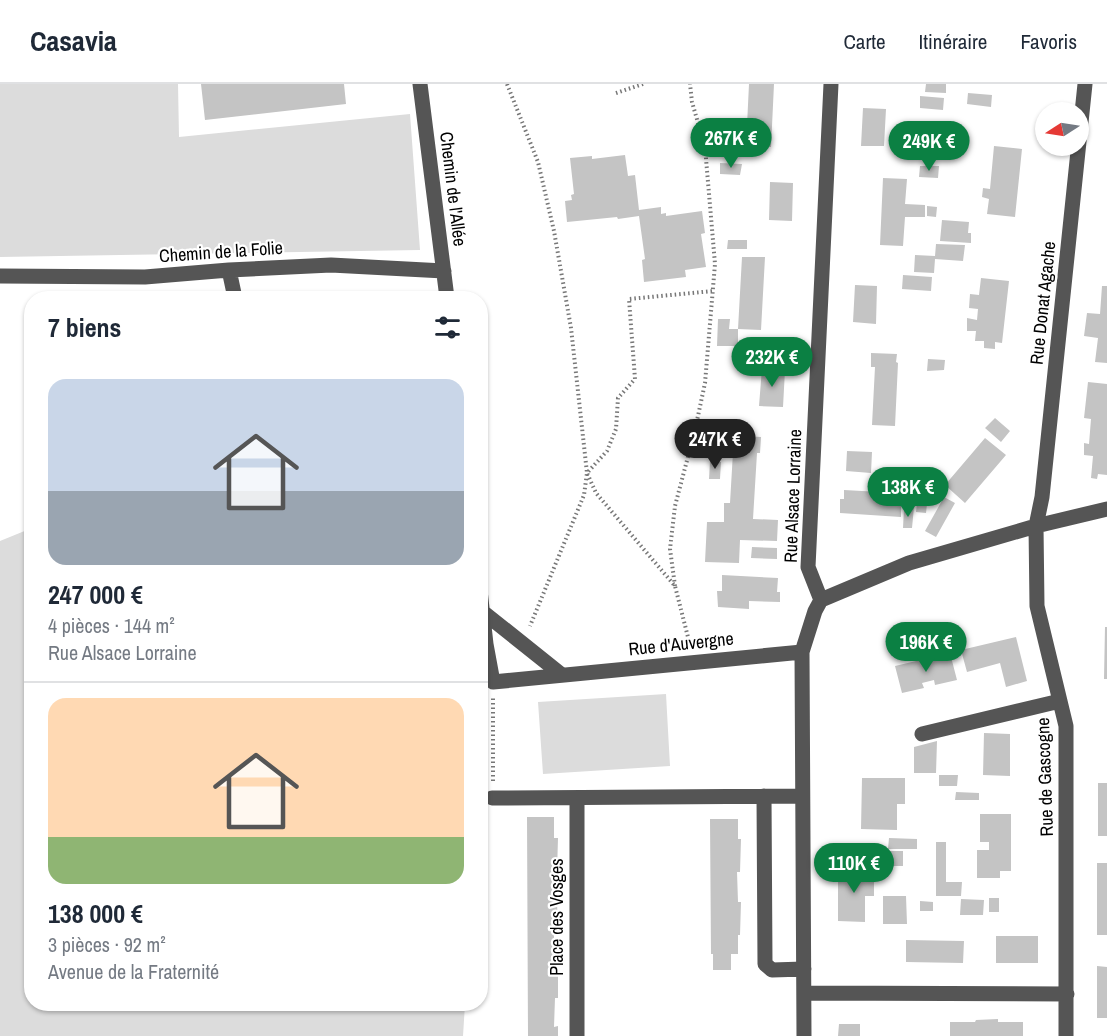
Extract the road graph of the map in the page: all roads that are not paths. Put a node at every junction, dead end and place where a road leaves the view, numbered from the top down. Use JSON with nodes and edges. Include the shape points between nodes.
{"nodes":[{"id":1,"x":420,"y":84,"type":"edge"},
{"id":2,"x":831,"y":84,"type":"edge"},
{"id":3,"x":1085,"y":84,"type":"edge"},
{"id":4,"x":229,"y":270,"type":"junction"},
{"id":5,"x":444,"y":271,"type":"junction"},
{"id":6,"x":0,"y":276,"type":"edge"},
{"id":7,"x":234,"y":291,"type":"edge"},
{"id":8,"x":446,"y":291,"type":"edge"},
{"id":9,"x":1107,"y":509,"type":"edge"},
{"id":10,"x":1036,"y":526,"type":"junction"},
{"id":11,"x":820,"y":600,"type":"junction"},
{"id":12,"x":488,"y":616,"type":"edge"},
{"id":13,"x":802,"y":652,"type":"junction"},
{"id":14,"x":488,"y":662,"type":"edge"},
{"id":15,"x":562,"y":675,"type":"junction"},
{"id":16,"x":1060,"y":701,"type":"junction"},
{"id":17,"x":922,"y":734,"type":"dead end"},
{"id":18,"x":764,"y":796,"type":"junction"},
{"id":19,"x":802,"y":796,"type":"junction"},
{"id":20,"x":492,"y":798,"type":"road end"},
{"id":21,"x":577,"y":798,"type":"junction"},
{"id":22,"x":804,"y":969,"type":"junction"},
{"id":23,"x":804,"y":993,"type":"junction"},
{"id":24,"x":1067,"y":994,"type":"junction"},
{"id":25,"x":577,"y":1036,"type":"edge"},
{"id":26,"x":804,"y":1036,"type":"edge"},
{"id":27,"x":1066,"y":1036,"type":"edge"}],
"edges":[{"from":1,"to":5,"type":"street","name":"Chemin de l'Allée"},
{"from":2,"to":11,"type":"street","name":"Rue Alsace Lorraine","via":[[808,567]]},
{"from":3,"to":10,"type":"street","name":"Rue Donat Agache"},
{"from":4,"to":5,"type":"street","name":"Chemin de la Folie","via":[[331,265]]},
{"from":4,"to":6,"type":"street","name":"Chemin de la Folie","via":[[145,278]]},
{"from":4,"to":7,"type":"street"},
{"from":5,"to":8,"type":"street","name":"Chemin de l'Allée"},
{"from":9,"to":10,"type":"street"},
{"from":10,"to":11,"type":"street","via":[[909,563]]},
{"from":10,"to":16,"type":"street","name":"Rue de Gascogne","via":[[1037,606]]},
{"from":11,"to":13,"type":"street"},
{"from":12,"to":15,"type":"street"},
{"from":13,"to":15,"type":"street","name":"Rue d'Auvergne"},
{"from":13,"to":19,"type":"street"},
{"from":14,"to":15,"type":"street","name":"Rue d'Auvergne","via":[[494,682]]},
{"from":16,"to":17,"type":"street"},
{"from":16,"to":24,"type":"street","name":"Rue de Gascogne","via":[[1066,726]]},
{"from":18,"to":19,"type":"street"},
{"from":18,"to":21,"type":"street"},
{"from":18,"to":22,"type":"street","via":[[765,964],[772,970]]},
{"from":19,"to":22,"type":"street"},
{"from":20,"to":21,"type":"street"},
{"from":21,"to":25,"type":"street","name":"Place des Vosges"},
{"from":22,"to":23,"type":"street"},
{"from":23,"to":24,"type":"street"},
{"from":23,"to":26,"type":"street"},
{"from":24,"to":27,"type":"street","name":"Rue de Gascogne"}]}
